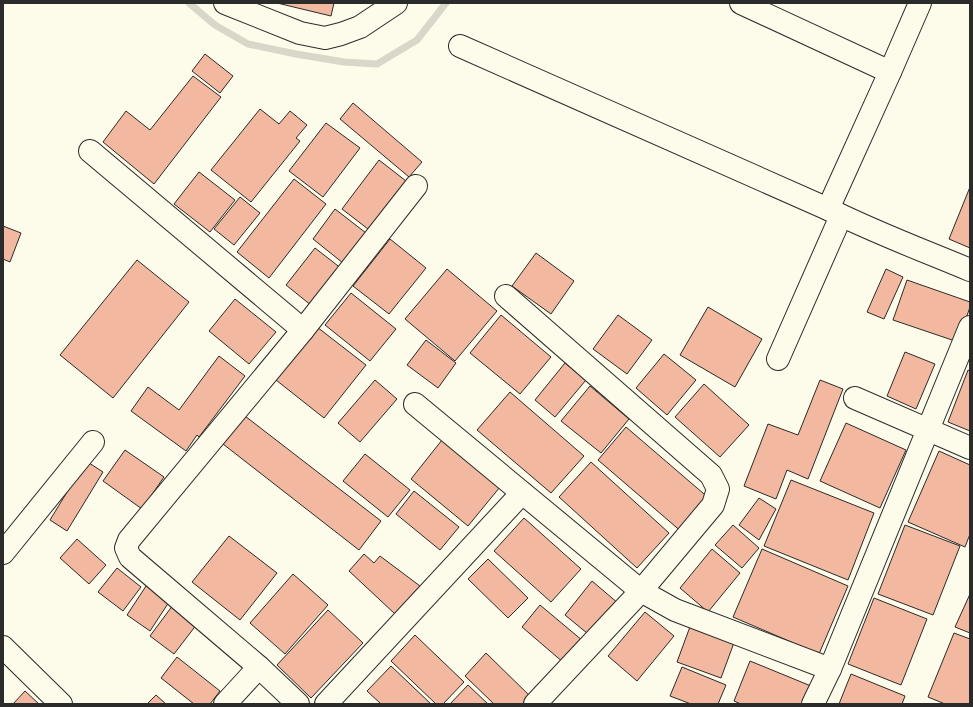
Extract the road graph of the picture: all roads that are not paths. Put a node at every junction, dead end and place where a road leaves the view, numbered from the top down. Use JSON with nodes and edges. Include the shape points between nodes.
{"nodes":[{"id":1,"x":225,"y":3,"type":"edge"},
{"id":2,"x":396,"y":3,"type":"edge"},
{"id":3,"x":741,"y":3,"type":"edge"},
{"id":4,"x":920,"y":3,"type":"edge"},
{"id":5,"x":460,"y":46,"type":"dead end"},
{"id":6,"x":890,"y":72,"type":"junction"},
{"id":7,"x":90,"y":151,"type":"dead end"},
{"id":8,"x":416,"y":186,"type":"dead end"},
{"id":9,"x":834,"y":213,"type":"junction"},
{"id":10,"x":970,"y":270,"type":"edge"},
{"id":11,"x":506,"y":296,"type":"dead end"},
{"id":12,"x":970,"y":327,"type":"edge"},
{"id":13,"x":303,"y":330,"type":"junction"},
{"id":14,"x":778,"y":359,"type":"dead end"},
{"id":15,"x":855,"y":398,"type":"dead end"},
{"id":16,"x":415,"y":404,"type":"dead end"},
{"id":17,"x":928,"y":430,"type":"junction"},
{"id":18,"x":93,"y":442,"type":"dead end"},
{"id":19,"x":970,"y":448,"type":"edge"},
{"id":20,"x":522,"y":493,"type":"junction"},
{"id":21,"x":3,"y":553,"type":"edge"},
{"id":22,"x":641,"y":591,"type":"junction"},
{"id":23,"x":3,"y":647,"type":"edge"},
{"id":24,"x":259,"y":667,"type":"junction"},
{"id":25,"x":830,"y":669,"type":"junction"},
{"id":26,"x":61,"y":704,"type":"edge"},
{"id":27,"x":225,"y":704,"type":"edge"},
{"id":28,"x":298,"y":704,"type":"edge"},
{"id":29,"x":326,"y":704,"type":"edge"},
{"id":30,"x":535,"y":704,"type":"edge"},
{"id":31,"x":813,"y":704,"type":"edge"}],
"edges":[{"from":1,"to":2,"type":"street","via":[[300,34],[325,38],[360,26]]},
{"from":3,"to":6,"type":"street"},
{"from":4,"to":6,"type":"street"},
{"from":5,"to":9,"type":"street"},
{"from":6,"to":9,"type":"street"},
{"from":7,"to":13,"type":"street"},
{"from":8,"to":13,"type":"street"},
{"from":9,"to":10,"type":"street"},
{"from":9,"to":14,"type":"street"},
{"from":11,"to":22,"type":"street","via":[[711,475],[718,489],[712,505]]},
{"from":12,"to":17,"type":"street"},
{"from":13,"to":24,"type":"street","via":[[128,540],[126,548],[130,557]]},
{"from":15,"to":17,"type":"street"},
{"from":16,"to":20,"type":"street"},
{"from":17,"to":19,"type":"street"},
{"from":17,"to":25,"type":"street"},
{"from":18,"to":21,"type":"street"},
{"from":20,"to":22,"type":"street"},
{"from":20,"to":29,"type":"street"},
{"from":22,"to":25,"type":"street","via":[[675,610]]},
{"from":22,"to":30,"type":"street"},
{"from":23,"to":26,"type":"street"},
{"from":24,"to":27,"type":"street"},
{"from":24,"to":28,"type":"street"},
{"from":25,"to":31,"type":"street"}]}
